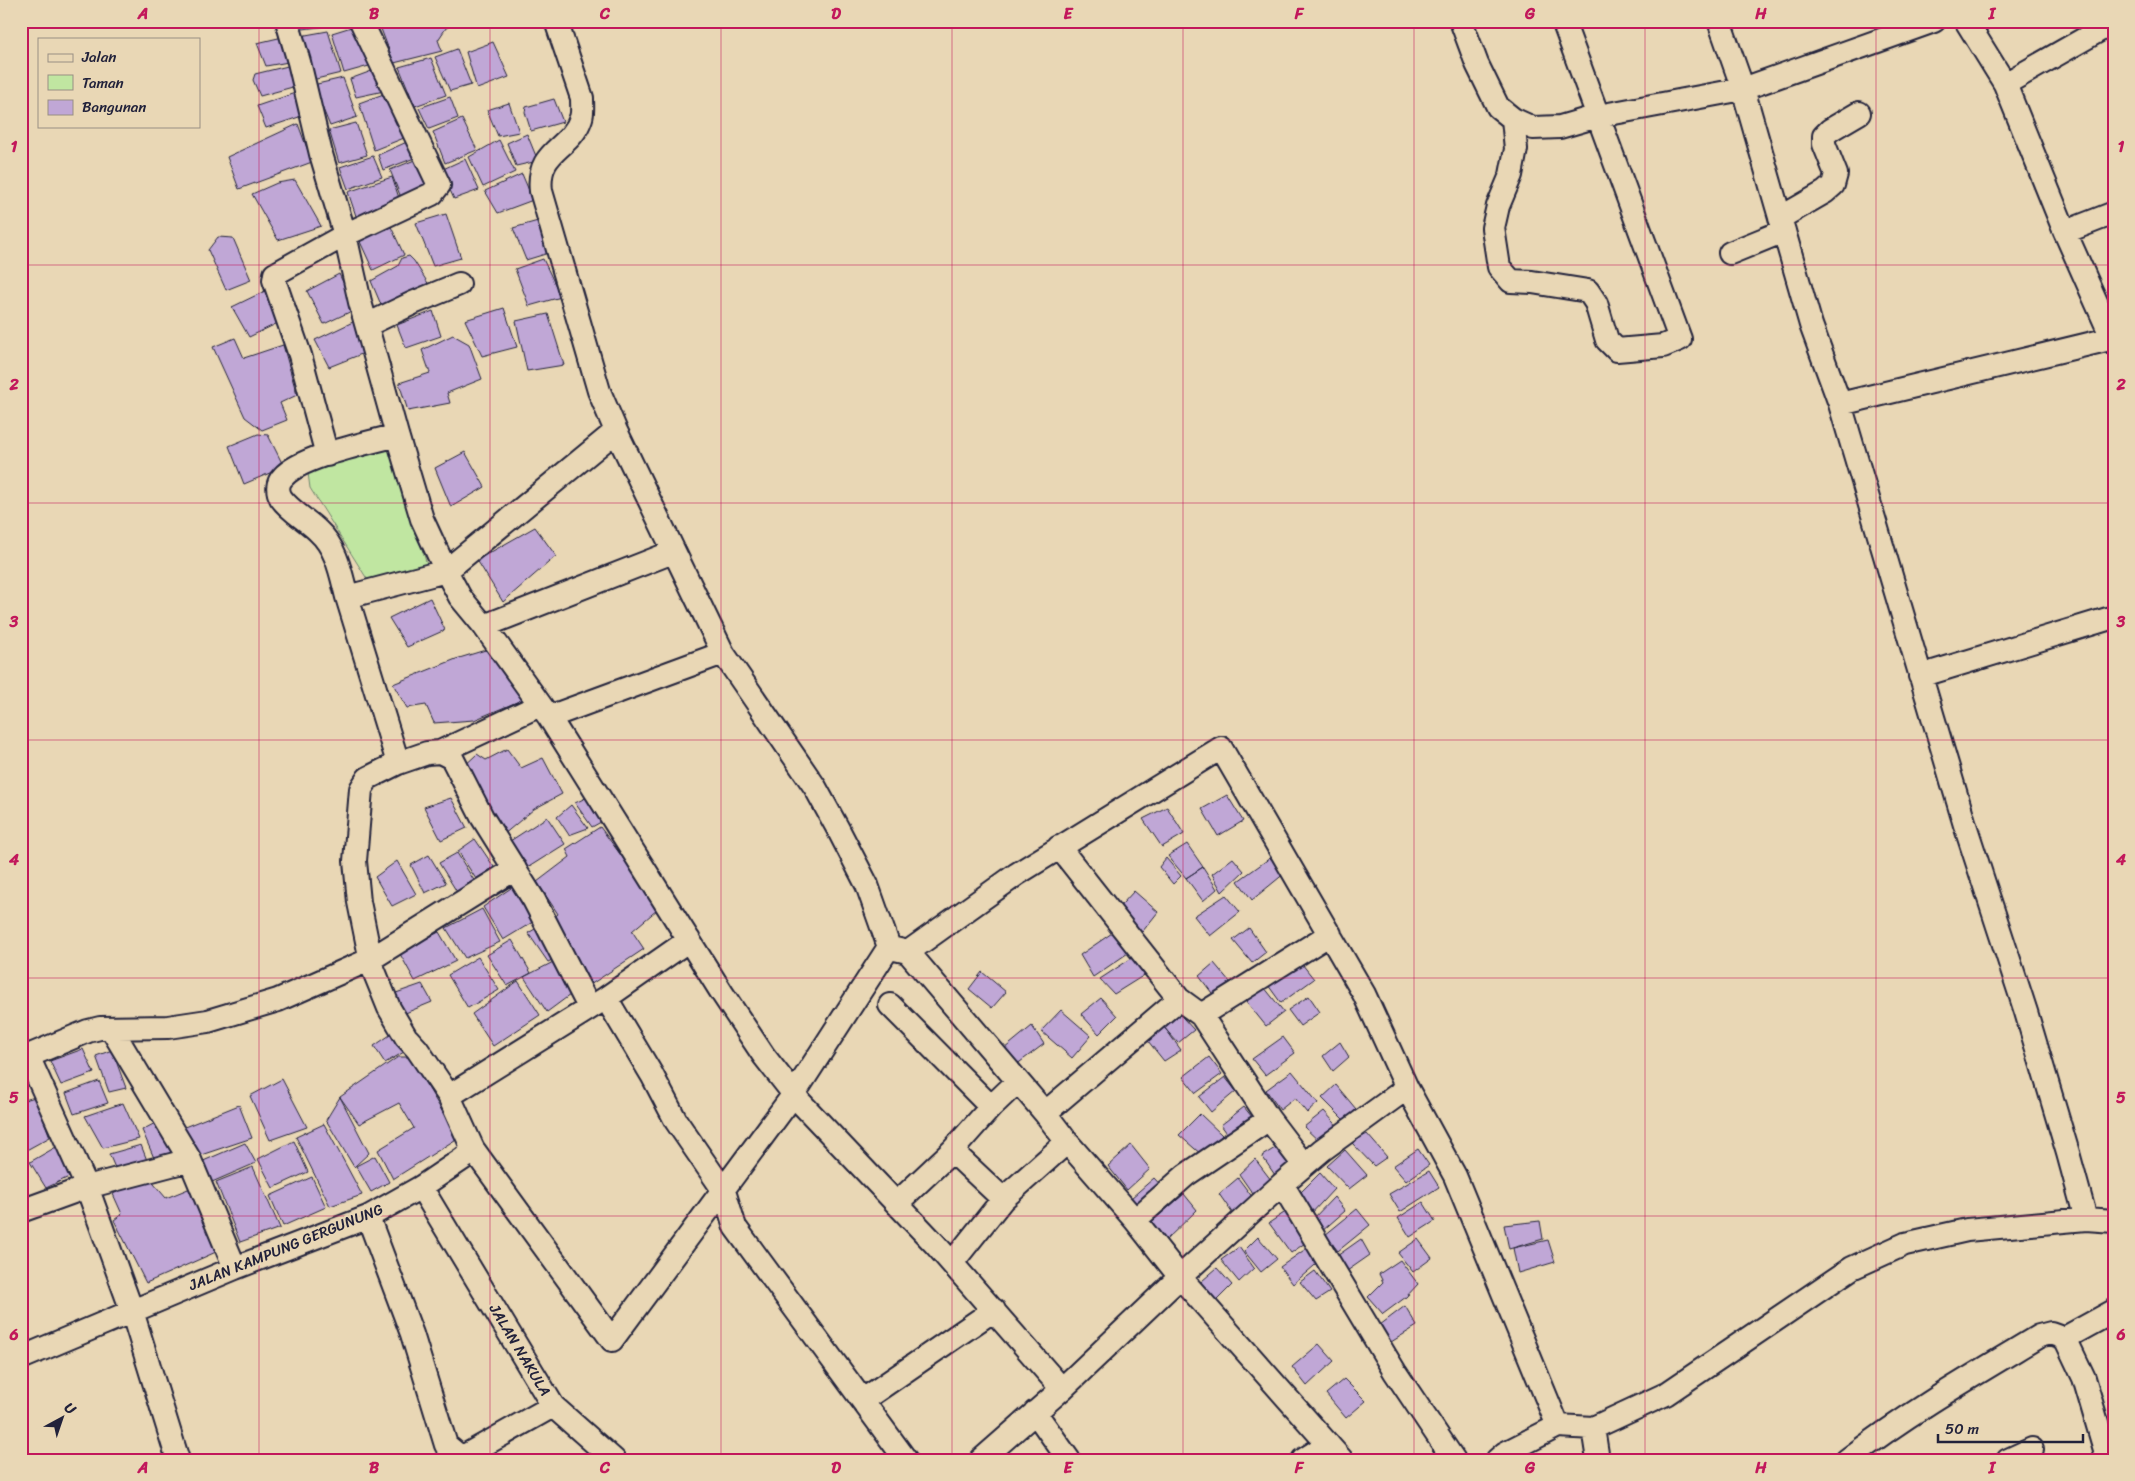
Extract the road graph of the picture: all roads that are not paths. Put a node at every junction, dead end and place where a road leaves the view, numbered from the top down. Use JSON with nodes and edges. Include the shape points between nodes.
{"nodes":[{"id":1,"x":287,"y":21,"type":"edge"},
{"id":2,"x":361,"y":21,"type":"edge"},
{"id":3,"x":556,"y":21,"type":"edge"},
{"id":4,"x":1461,"y":21,"type":"edge"},
{"id":5,"x":1563,"y":21,"type":"edge"},
{"id":6,"x":1719,"y":21,"type":"edge"},
{"id":7,"x":1934,"y":21,"type":"edge"},
{"id":8,"x":1966,"y":21,"type":"edge"},
{"id":9,"x":2114,"y":22,"type":"edge"},
{"id":10,"x":2005,"y":84,"type":"junction"},
{"id":11,"x":1743,"y":89,"type":"junction"},
{"id":12,"x":1859,"y":113,"type":"dead end"},
{"id":13,"x":1598,"y":116,"type":"junction"},
{"id":14,"x":1512,"y":119,"type":"junction"},
{"id":15,"x":2114,"y":213,"type":"edge"},
{"id":16,"x":1782,"y":224,"type":"junction"},
{"id":17,"x":2065,"y":232,"type":"junction"},
{"id":18,"x":345,"y":235,"type":"junction"},
{"id":19,"x":1730,"y":253,"type":"dead end"},
{"id":20,"x":460,"y":284,"type":"dead end"},
{"id":21,"x":367,"y":325,"type":"junction"},
{"id":22,"x":2113,"y":339,"type":"edge"},
{"id":23,"x":1840,"y":404,"type":"junction"},
{"id":24,"x":616,"y":431,"type":"junction"},
{"id":25,"x":397,"y":435,"type":"junction"},
{"id":26,"x":327,"y":455,"type":"junction"},
{"id":27,"x":673,"y":552,"type":"junction"},
{"id":28,"x":446,"y":571,"type":"junction"},
{"id":29,"x":347,"y":597,"type":"junction"},
{"id":30,"x":2114,"y":617,"type":"edge"},
{"id":31,"x":484,"y":626,"type":"junction"},
{"id":32,"x":723,"y":653,"type":"junction"},
{"id":33,"x":1920,"y":676,"type":"junction"},
{"id":34,"x":544,"y":711,"type":"junction"},
{"id":35,"x":440,"y":752,"type":"junction"},
{"id":36,"x":398,"y":763,"type":"junction"},
{"id":37,"x":1060,"y":847,"type":"junction"},
{"id":38,"x":515,"y":869,"type":"junction"},
{"id":39,"x":1330,"y":934,"type":"junction"},
{"id":40,"x":689,"y":940,"type":"junction"},
{"id":41,"x":899,"y":950,"type":"junction"},
{"id":42,"x":371,"y":959,"type":"junction"},
{"id":43,"x":1179,"y":999,"type":"junction"},
{"id":44,"x":597,"y":1002,"type":"junction"},
{"id":45,"x":890,"y":1006,"type":"dead end"},
{"id":46,"x":1201,"y":1015,"type":"junction"},
{"id":47,"x":111,"y":1028,"type":"junction"},
{"id":48,"x":25,"y":1057,"type":"edge"},
{"id":49,"x":1018,"y":1082,"type":"junction"},
{"id":50,"x":1407,"y":1088,"type":"junction"},
{"id":51,"x":794,"y":1094,"type":"junction"},
{"id":52,"x":449,"y":1096,"type":"junction"},
{"id":53,"x":991,"y":1107,"type":"junction"},
{"id":54,"x":1045,"y":1113,"type":"junction"},
{"id":55,"x":1269,"y":1119,"type":"junction"},
{"id":56,"x":1067,"y":1142,"type":"junction"},
{"id":57,"x":473,"y":1149,"type":"junction"},
{"id":58,"x":952,"y":1151,"type":"junction"},
{"id":59,"x":190,"y":1160,"type":"junction"},
{"id":60,"x":1304,"y":1166,"type":"junction"},
{"id":61,"x":1282,"y":1184,"type":"junction"},
{"id":62,"x":87,"y":1187,"type":"junction"},
{"id":63,"x":421,"y":1187,"type":"junction"},
{"id":64,"x":724,"y":1191,"type":"junction"},
{"id":65,"x":1003,"y":1199,"type":"junction"},
{"id":66,"x":897,"y":1202,"type":"junction"},
{"id":67,"x":21,"y":1211,"type":"edge"},
{"id":68,"x":368,"y":1217,"type":"junction"},
{"id":69,"x":1135,"y":1220,"type":"junction"},
{"id":70,"x":2086,"y":1220,"type":"junction"},
{"id":71,"x":2114,"y":1221,"type":"edge"},
{"id":72,"x":952,"y":1263,"type":"junction"},
{"id":73,"x":235,"y":1268,"type":"junction"},
{"id":74,"x":1180,"y":1277,"type":"junction"},
{"id":75,"x":994,"y":1310,"type":"junction"},
{"id":76,"x":132,"y":1311,"type":"junction"},
{"id":77,"x":2114,"y":1311,"type":"edge"},
{"id":78,"x":2065,"y":1338,"type":"junction"},
{"id":79,"x":21,"y":1358,"type":"edge"},
{"id":80,"x":1062,"y":1389,"type":"junction"},
{"id":81,"x":862,"y":1400,"type":"junction"},
{"id":82,"x":554,"y":1406,"type":"junction"},
{"id":83,"x":1035,"y":1412,"type":"junction"},
{"id":84,"x":1558,"y":1426,"type":"junction"},
{"id":85,"x":1593,"y":1428,"type":"junction"},
{"id":86,"x":2032,"y":1449,"type":"dead end"},
{"id":87,"x":1335,"y":1452,"type":"edge"},
{"id":88,"x":904,"y":1459,"type":"edge"},
{"id":89,"x":178,"y":1460,"type":"edge"},
{"id":90,"x":614,"y":1460,"type":"edge"},
{"id":91,"x":981,"y":1460,"type":"edge"},
{"id":92,"x":1068,"y":1460,"type":"edge"},
{"id":93,"x":1303,"y":1460,"type":"edge"},
{"id":94,"x":1454,"y":1460,"type":"edge"},
{"id":95,"x":1497,"y":1460,"type":"edge"},
{"id":96,"x":1598,"y":1460,"type":"edge"},
{"id":97,"x":1847,"y":1460,"type":"edge"},
{"id":98,"x":2008,"y":1460,"type":"edge"},
{"id":99,"x":2108,"y":1460,"type":"edge"}],
"edges":[{"from":1,"to":18,"type":"street"},
{"from":2,"to":18,"type":"street","via":[[439,185],[432,194]]},
{"from":3,"to":24,"type":"street","via":[[582,98],[583,111],[576,129],[544,164],[541,191],[597,383]]},
{"from":4,"to":14,"type":"street","via":[[1489,91],[1498,106]]},
{"from":5,"to":13,"type":"street"},
{"from":6,"to":11,"type":"street"},
{"from":7,"to":11,"type":"street"},
{"from":8,"to":10,"type":"street"},
{"from":9,"to":10,"type":"street"},
{"from":10,"to":17,"type":"street"},
{"from":11,"to":13,"type":"street"},
{"from":11,"to":16,"type":"street"},
{"from":12,"to":16,"type":"street","via":[[1824,136],[1836,174],[1833,185]]},
{"from":13,"to":14,"type":"street","via":[[1560,127],[1533,128]]},
{"from":13,"to":14,"type":"street","via":[[1680,339],[1662,346],[1616,350],[1607,340],[1596,303],[1588,291],[1511,281],[1499,267],[1493,228],[1516,149]]},
{"from":15,"to":17,"type":"street"},
{"from":16,"to":19,"type":"street"},
{"from":16,"to":23,"type":"street","via":[[1811,325]]},
{"from":17,"to":22,"type":"street"},
{"from":18,"to":21,"type":"street"},
{"from":18,"to":26,"type":"street","via":[[280,270],[274,280],[300,355]]},
{"from":20,"to":21,"type":"street"},
{"from":21,"to":25,"type":"street"},
{"from":22,"to":23,"type":"street"},
{"from":23,"to":33,"type":"street"},
{"from":24,"to":27,"type":"street"},
{"from":24,"to":28,"type":"street"},
{"from":25,"to":26,"type":"street"},
{"from":25,"to":28,"type":"street","via":[[422,519]]},
{"from":26,"to":29,"type":"street","via":[[290,470],[278,483],[278,490],[282,499],[329,544]]},
{"from":27,"to":31,"type":"street"},
{"from":27,"to":32,"type":"street"},
{"from":28,"to":29,"type":"street"},
{"from":28,"to":31,"type":"street","via":[[460,597]]},
{"from":29,"to":36,"type":"street"},
{"from":30,"to":33,"type":"street"},
{"from":31,"to":34,"type":"street"},
{"from":32,"to":34,"type":"street"},
{"from":32,"to":41,"type":"street","via":[[820,795]]},
{"from":33,"to":70,"type":"street","via":[[2031,1031]]},
{"from":34,"to":35,"type":"street"},
{"from":34,"to":40,"type":"street"},
{"from":35,"to":36,"type":"street"},
{"from":35,"to":38,"type":"street","via":[[454,762]]},
{"from":36,"to":42,"type":"street","via":[[368,778],[362,789],[355,861]]},
{"from":37,"to":39,"type":"street","via":[[1221,748]]},
{"from":37,"to":41,"type":"street"},
{"from":37,"to":43,"type":"street"},
{"from":38,"to":42,"type":"street"},
{"from":38,"to":44,"type":"street"},
{"from":39,"to":46,"type":"street"},
{"from":39,"to":50,"type":"street","via":[[1364,994]]},
{"from":40,"to":44,"type":"street"},
{"from":40,"to":51,"type":"street","via":[[749,1033]]},
{"from":41,"to":49,"type":"street"},
{"from":41,"to":51,"type":"street"},
{"from":42,"to":47,"type":"street","via":[[236,1014],[168,1027]]},
{"from":42,"to":52,"type":"street","via":[[396,1022]]},
{"from":43,"to":46,"type":"street"},
{"from":43,"to":54,"type":"street"},
{"from":44,"to":52,"type":"street"},
{"from":44,"to":64,"type":"street","via":[[652,1075],[676,1121]]},
{"from":45,"to":53,"type":"street"},
{"from":46,"to":55,"type":"street"},
{"from":47,"to":48,"type":"street","via":[[88,1030]]},
{"from":47,"to":59,"type":"street"},
{"from":48,"to":62,"type":"street"},
{"from":49,"to":53,"type":"street"},
{"from":49,"to":54,"type":"street"},
{"from":50,"to":60,"type":"street"},
{"from":50,"to":84,"type":"street","via":[[1455,1176]]},
{"from":51,"to":64,"type":"street"},
{"from":51,"to":66,"type":"street"},
{"from":52,"to":57,"type":"street"},
{"from":53,"to":58,"type":"street"},
{"from":54,"to":56,"type":"street"},
{"from":55,"to":60,"type":"street"},
{"from":55,"to":69,"type":"street","via":[[1186,1175]]},
{"from":56,"to":65,"type":"street"},
{"from":56,"to":69,"type":"street"},
{"from":57,"to":63,"type":"street","name":"JALAN KAMPUNG GERGUNUNG"},
{"from":57,"to":64,"type":"street","via":[[612,1340]]},
{"from":58,"to":65,"type":"street"},
{"from":58,"to":66,"type":"street"},
{"from":59,"to":62,"type":"street"},
{"from":59,"to":73,"type":"street"},
{"from":60,"to":61,"type":"street"},
{"from":61,"to":74,"type":"street"},
{"from":61,"to":94,"type":"street","via":[[1394,1372]]},
{"from":62,"to":67,"type":"street"},
{"from":62,"to":76,"type":"street"},
{"from":63,"to":68,"type":"street","name":"JALAN KAMPUNG GERGUNUNG"},
{"from":63,"to":82,"type":"street","name":"JALAN NAKULA"},
{"from":64,"to":81,"type":"street","via":[[739,1232]]},
{"from":65,"to":72,"type":"street"},
{"from":66,"to":72,"type":"street"},
{"from":68,"to":73,"type":"street","name":"JALAN KAMPUNG GERGUNUNG"},
{"from":68,"to":82,"type":"street","name":"JALAN NAKULA","via":[[412,1334],[446,1444],[452,1451],[466,1455]]},
{"from":69,"to":74,"type":"street"},
{"from":70,"to":71,"type":"street"},
{"from":70,"to":85,"type":"street","via":[[1967,1230],[1906,1244],[1852,1268],[1666,1394]]},
{"from":72,"to":75,"type":"street"},
{"from":73,"to":76,"type":"street","name":"JALAN KAMPUNG GERGUNUNG"},
{"from":74,"to":80,"type":"street"},
{"from":74,"to":87,"type":"street"},
{"from":75,"to":80,"type":"street"},
{"from":75,"to":81,"type":"street"},
{"from":76,"to":79,"type":"street","name":"JALAN KAMPUNG GERGUNUNG"},
{"from":76,"to":89,"type":"street"},
{"from":77,"to":78,"type":"street"},
{"from":78,"to":97,"type":"street","via":[[2051,1333],[2039,1336],[1878,1436]]},
{"from":78,"to":99,"type":"street","via":[[2084,1378]]},
{"from":80,"to":83,"type":"street"},
{"from":81,"to":88,"type":"street"},
{"from":82,"to":90,"type":"street"},
{"from":83,"to":91,"type":"street"},
{"from":83,"to":92,"type":"street"},
{"from":84,"to":85,"type":"street"},
{"from":84,"to":95,"type":"street","via":[[1504,1453]]},
{"from":85,"to":96,"type":"street"},
{"from":86,"to":98,"type":"street"},
{"from":87,"to":93,"type":"street"}]}
